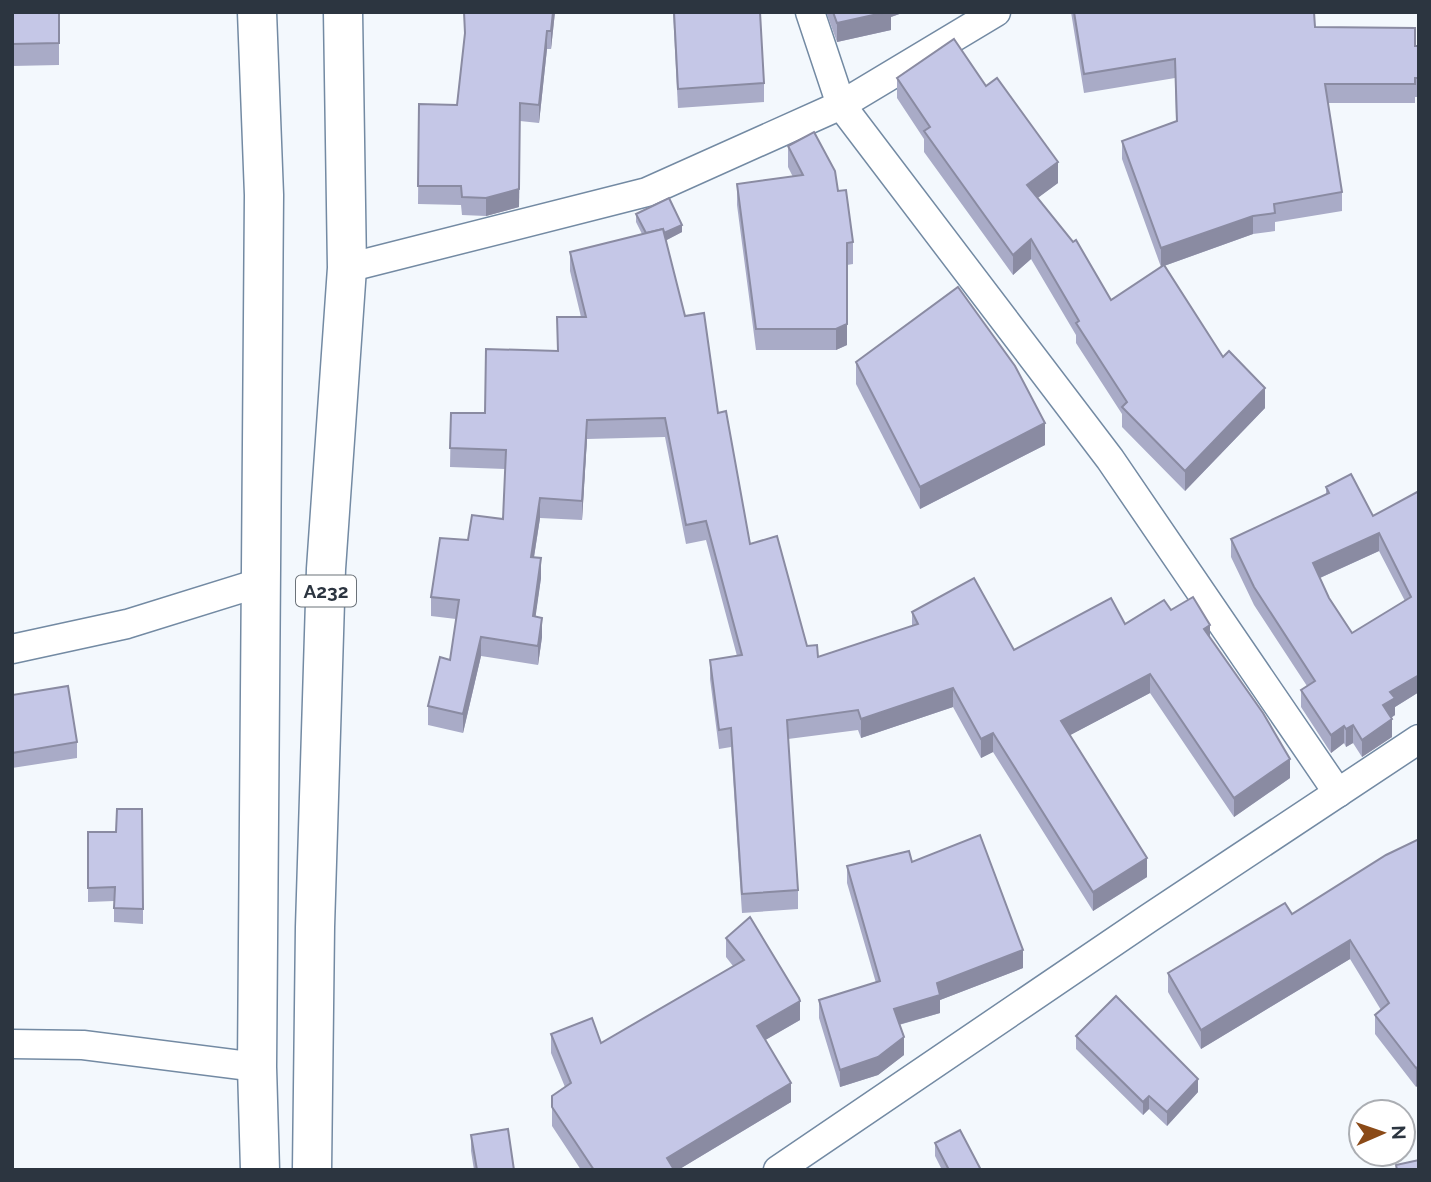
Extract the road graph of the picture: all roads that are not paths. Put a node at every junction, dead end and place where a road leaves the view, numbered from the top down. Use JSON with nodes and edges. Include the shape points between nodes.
{"nodes":[{"id":1,"x":257,"y":12,"type":"edge"},
{"id":2,"x":342,"y":12,"type":"edge"},
{"id":3,"x":810,"y":12,"type":"edge"},
{"id":4,"x":996,"y":12,"type":"edge"},
{"id":5,"x":841,"y":105,"type":"junction"},
{"id":6,"x":346,"y":268,"type":"junction"},
{"id":7,"x":262,"y":582,"type":"junction"},
{"id":8,"x":12,"y":649,"type":"edge"},
{"id":9,"x":1419,"y":739,"type":"edge"},
{"id":10,"x":1338,"y":793,"type":"junction"},
{"id":11,"x":12,"y":1044,"type":"edge"},
{"id":12,"x":257,"y":1067,"type":"junction"},
{"id":13,"x":783,"y":1168,"type":"edge"},
{"id":14,"x":260,"y":1170,"type":"edge"},
{"id":15,"x":312,"y":1170,"type":"edge"}],
"edges":[{"from":1,"to":7,"type":"highway","via":[[264,195]]},
{"from":2,"to":6,"type":"highway","number":"A232"},
{"from":3,"to":5,"type":"street"},
{"from":4,"to":5,"type":"street"},
{"from":5,"to":6,"type":"street","via":[[647,192]]},
{"from":5,"to":10,"type":"street","via":[[1110,459]]},
{"from":6,"to":15,"type":"highway","number":"A232","via":[[326,583]]},
{"from":7,"to":8,"type":"street","via":[[127,624]]},
{"from":7,"to":12,"type":"highway"},
{"from":9,"to":10,"type":"street"},
{"from":10,"to":13,"type":"street"},
{"from":11,"to":12,"type":"street","via":[[83,1045]]},
{"from":12,"to":14,"type":"highway"}]}
